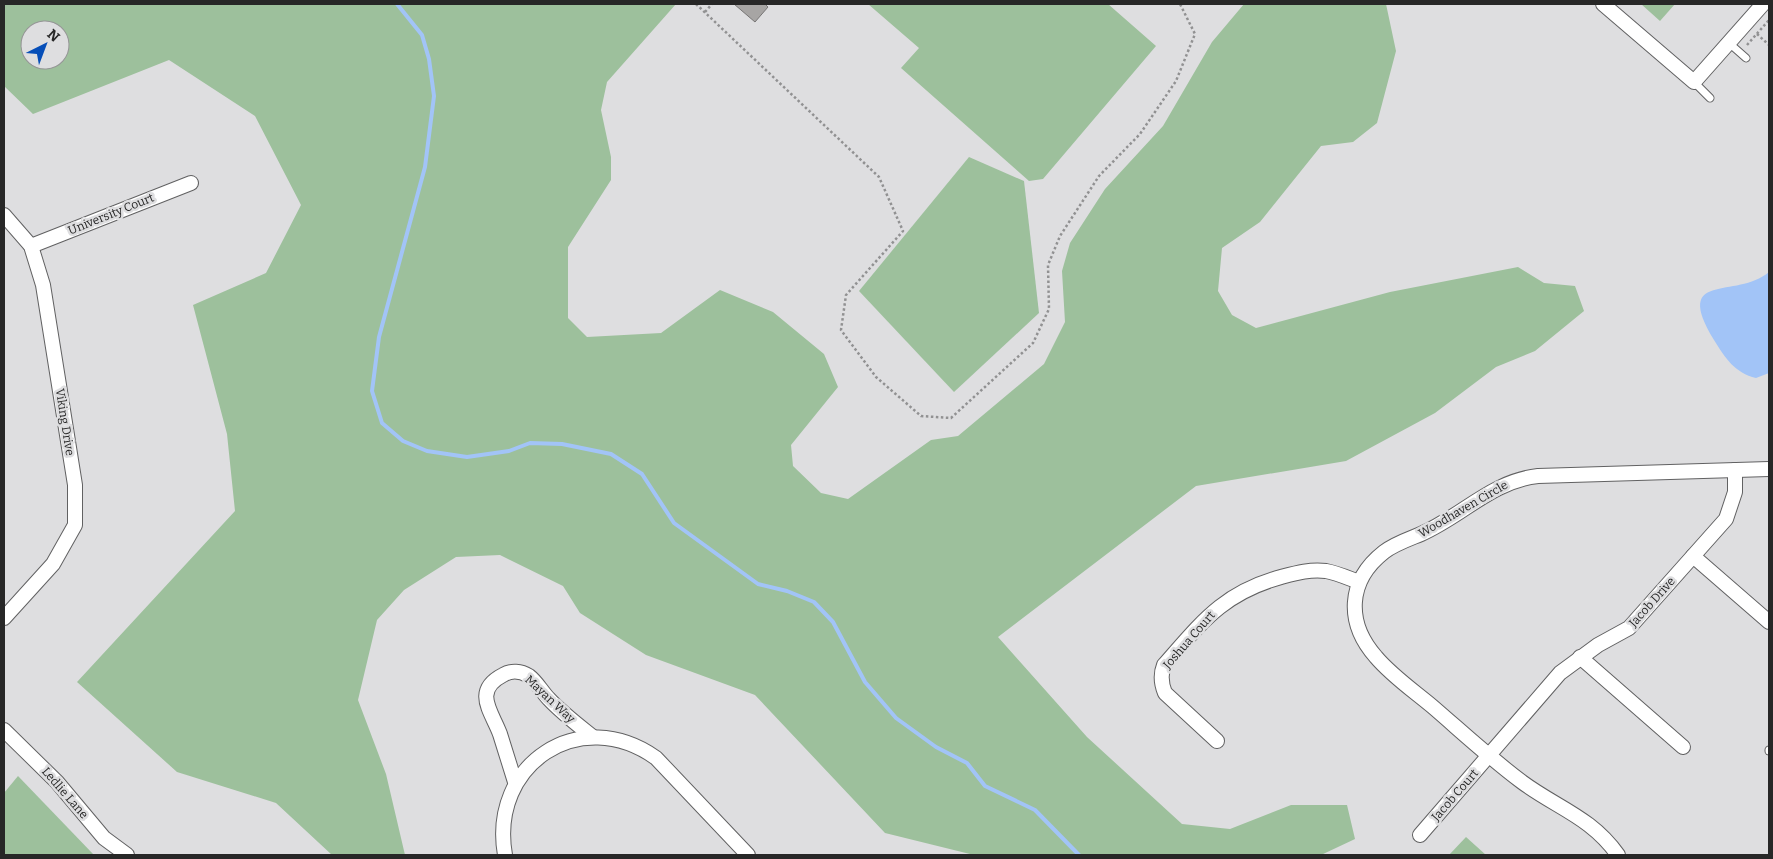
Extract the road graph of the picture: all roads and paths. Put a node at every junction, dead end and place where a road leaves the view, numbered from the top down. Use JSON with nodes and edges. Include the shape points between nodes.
{"nodes":[{"id":1,"x":696,"y":4,"type":"edge"},
{"id":2,"x":712,"y":4,"type":"edge"},
{"id":3,"x":1180,"y":4,"type":"edge"},
{"id":4,"x":1603,"y":4,"type":"edge"},
{"id":5,"x":1763,"y":4,"type":"edge"},
{"id":6,"x":705,"y":12,"type":"junction"},
{"id":7,"x":1769,"y":20,"type":"edge"},
{"id":8,"x":1757,"y":34,"type":"junction"},
{"id":9,"x":1729,"y":43,"type":"junction"},
{"id":10,"x":1769,"y":45,"type":"edge"},
{"id":11,"x":1743,"y":55,"type":"joint"},
{"id":12,"x":1694,"y":82,"type":"junction"},
{"id":13,"x":1710,"y":98,"type":"dead end"},
{"id":14,"x":192,"y":183,"type":"dead end"},
{"id":15,"x":4,"y":215,"type":"edge"},
{"id":16,"x":31,"y":246,"type":"junction"},
{"id":17,"x":1769,"y":469,"type":"edge"},
{"id":18,"x":1735,"y":470,"type":"junction"},
{"id":19,"x":1693,"y":556,"type":"junction"},
{"id":20,"x":1359,"y":582,"type":"junction"},
{"id":21,"x":4,"y":618,"type":"edge"},
{"id":22,"x":1769,"y":622,"type":"edge"},
{"id":23,"x":1580,"y":657,"type":"junction"},
{"id":24,"x":4,"y":730,"type":"edge"},
{"id":25,"x":593,"y":737,"type":"junction"},
{"id":26,"x":1217,"y":741,"type":"dead end"},
{"id":27,"x":1683,"y":747,"type":"dead end"},
{"id":28,"x":1490,"y":756,"type":"junction"},
{"id":29,"x":515,"y":782,"type":"junction"},
{"id":30,"x":1420,"y":835,"type":"dead end"},
{"id":31,"x":128,"y":855,"type":"edge"},
{"id":32,"x":505,"y":855,"type":"edge"},
{"id":33,"x":748,"y":855,"type":"edge"},
{"id":34,"x":1618,"y":855,"type":"edge"}],
"edges":[{"from":1,"to":6,"type":"path"},
{"from":2,"to":6,"type":"path"},
{"from":3,"to":6,"type":"path","via":[[1196,34],[1179,73],[1140,134],[1099,176],[1060,236],[1048,265],[1049,309],[1033,343],[951,418],[921,416],[876,377],[841,330],[846,295],[904,231],[879,177]]},
{"from":4,"to":12,"type":"street"},
{"from":5,"to":9,"type":"street"},
{"from":7,"to":8,"type":"path"},
{"from":8,"to":10,"type":"path"},
{"from":8,"to":11,"type":"path"},
{"from":9,"to":11,"type":"lane"},
{"from":9,"to":12,"type":"street"},
{"from":12,"to":13,"type":"lane"},
{"from":14,"to":16,"type":"street","name":"University Court"},
{"from":15,"to":16,"type":"street","name":"Viking Drive"},
{"from":16,"to":21,"type":"street","name":"Viking Drive","via":[[42,285],[75,485],[75,525],[53,564]]},
{"from":17,"to":18,"type":"street","name":"Woodhaven Circle"},
{"from":18,"to":19,"type":"street","name":"Jacob Drive","via":[[1734,492],[1726,518]]},
{"from":18,"to":20,"type":"street","name":"Woodhaven Circle","via":[[1538,476],[1510,481],[1448,519],[1384,551]]},
{"from":19,"to":22,"type":"street"},
{"from":19,"to":23,"type":"street","name":"Jacob Drive","via":[[1629,628]]},
{"from":20,"to":26,"type":"street","name":"Joshua Court","via":[[1326,571],[1298,572],[1238,593],[1206,617],[1164,664],[1161,678],[1164,693]]},
{"from":20,"to":28,"type":"street","name":"Woodhaven Circle","via":[[1355,594],[1356,625],[1368,646],[1385,666]]},
{"from":23,"to":27,"type":"street"},
{"from":23,"to":28,"type":"street","name":"Jacob Drive","via":[[1560,673]]},
{"from":24,"to":31,"type":"street","name":"Ledlie Lane","via":[[56,782],[104,838]]},
{"from":25,"to":29,"type":"street","name":"Mayan Way","via":[[567,742],[547,752]]},
{"from":25,"to":29,"type":"street","name":"Mayan Way","via":[[558,708],[526,674],[506,673],[496,678],[486,694],[486,702]]},
{"from":25,"to":33,"type":"street","name":"Mayan Way","via":[[627,742],[656,758]]},
{"from":28,"to":30,"type":"street","name":"Jacob Court"},
{"from":28,"to":34,"type":"street","name":"Woodhaven Circle","via":[[1524,783],[1594,828]]},
{"from":29,"to":32,"type":"street","name":"Mayan Way","via":[[503,824]]}]}
